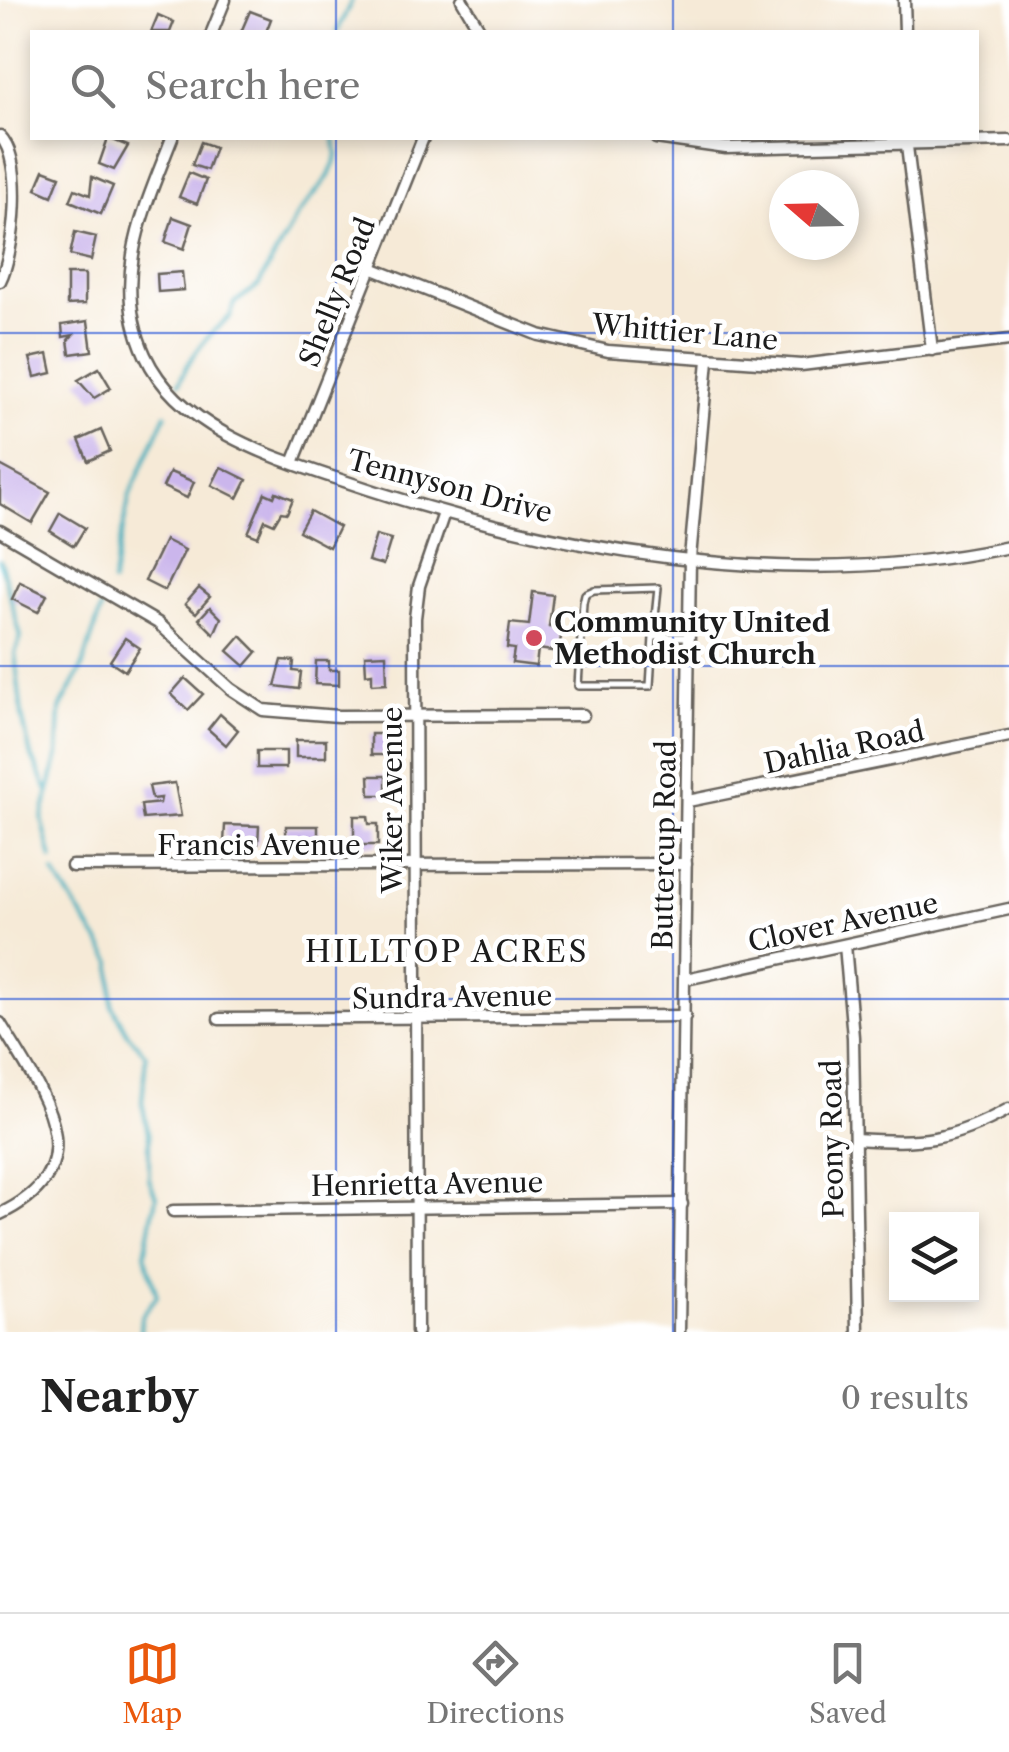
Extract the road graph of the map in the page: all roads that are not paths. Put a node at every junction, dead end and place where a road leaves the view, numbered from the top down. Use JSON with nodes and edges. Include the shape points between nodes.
{"nodes":[{"id":1,"x":224,"y":0,"type":"edge"},
{"id":2,"x":462,"y":0,"type":"edge"},
{"id":3,"x":904,"y":0,"type":"edge"},
{"id":4,"x":213,"y":30,"type":"edge"},
{"id":5,"x":480,"y":30,"type":"edge"},
{"id":6,"x":904,"y":30,"type":"edge"},
{"id":7,"x":0,"y":136,"type":"edge"},
{"id":8,"x":171,"y":140,"type":"edge"},
{"id":9,"x":422,"y":140,"type":"edge"},
{"id":10,"x":670,"y":140,"type":"edge"},
{"id":11,"x":906,"y":141,"type":"edge"},
{"id":12,"x":1009,"y":141,"type":"edge"},
{"id":13,"x":370,"y":268,"type":"junction"},
{"id":14,"x":0,"y":281,"type":"edge"},
{"id":15,"x":1009,"y":340,"type":"edge"},
{"id":16,"x":932,"y":350,"type":"junction"},
{"id":17,"x":708,"y":360,"type":"junction"},
{"id":18,"x":293,"y":462,"type":"junction"},
{"id":19,"x":444,"y":514,"type":"junction"},
{"id":20,"x":0,"y":531,"type":"edge"},
{"id":21,"x":1009,"y":547,"type":"edge"},
{"id":22,"x":690,"y":558,"type":"junction"},
{"id":23,"x":689,"y":636,"type":"junction"},
{"id":24,"x":653,"y":637,"type":"junction"},
{"id":25,"x":415,"y":713,"type":"junction"},
{"id":26,"x":582,"y":714,"type":"dead end"},
{"id":27,"x":1009,"y":736,"type":"edge"},
{"id":28,"x":688,"y":801,"type":"junction"},
{"id":29,"x":686,"y":864,"type":"junction"},
{"id":30,"x":72,"y":866,"type":"dead end"},
{"id":31,"x":414,"y":867,"type":"junction"},
{"id":32,"x":1009,"y":908,"type":"edge"},
{"id":33,"x":846,"y":945,"type":"junction"},
{"id":34,"x":686,"y":979,"type":"junction"},
{"id":35,"x":685,"y":1016,"type":"junction"},
{"id":36,"x":219,"y":1019,"type":"dead end"},
{"id":37,"x":416,"y":1019,"type":"junction"},
{"id":38,"x":0,"y":1023,"type":"edge"},
{"id":39,"x":1009,"y":1109,"type":"edge"},
{"id":40,"x":855,"y":1139,"type":"junction"},
{"id":41,"x":682,"y":1204,"type":"junction"},
{"id":42,"x":416,"y":1208,"type":"junction"},
{"id":43,"x":173,"y":1210,"type":"dead end"},
{"id":44,"x":0,"y":1214,"type":"edge"},
{"id":45,"x":417,"y":1332,"type":"edge"},
{"id":46,"x":679,"y":1332,"type":"edge"},
{"id":47,"x":858,"y":1332,"type":"edge"}],
"edges":[{"from":1,"to":4,"type":"street"},
{"from":2,"to":5,"type":"street"},
{"from":3,"to":6,"type":"street"},
{"from":7,"to":14,"type":"street","via":[[12,165],[13,237]]},
{"from":8,"to":18,"type":"street","name":"Tennyson Drive","via":[[130,260],[131,311],[144,354],[165,386],[208,424]]},
{"from":9,"to":13,"type":"street","name":"Shelly Road"},
{"from":10,"to":11,"type":"street","via":[[726,148]]},
{"from":11,"to":12,"type":"street"},
{"from":11,"to":16,"type":"street"},
{"from":13,"to":17,"type":"street","name":"Whittier Lane","via":[[570,344]]},
{"from":13,"to":18,"type":"street","name":"Shelly Road"},
{"from":15,"to":16,"type":"street","name":"Whittier Lane"},
{"from":16,"to":17,"type":"street","name":"Whittier Lane","via":[[801,364]]},
{"from":17,"to":22,"type":"street","name":"Buttercup Road"},
{"from":18,"to":19,"type":"street","name":"Tennyson Drive"},
{"from":19,"to":22,"type":"street","name":"Tennyson Drive","via":[[592,546]]},
{"from":19,"to":25,"type":"street","name":"Wiker Avenue","via":[[417,596]]},
{"from":20,"to":25,"type":"street","via":[[155,621],[258,708],[280,714]]},
{"from":21,"to":22,"type":"street","name":"Tennyson Drive","via":[[854,564]]},
{"from":22,"to":23,"type":"street","name":"Buttercup Road"},
{"from":23,"to":24,"type":"lane"},
{"from":23,"to":28,"type":"street","name":"Buttercup Road"},
{"from":24,"to":24,"type":"lane","via":[[650,686],[578,686],[585,594],[658,588]]},
{"from":25,"to":26,"type":"street"},
{"from":25,"to":31,"type":"street","name":"Wiker Avenue"},
{"from":27,"to":28,"type":"street","name":"Dahlia Road"},
{"from":28,"to":29,"type":"street","name":"Buttercup Road"},
{"from":29,"to":31,"type":"street","name":"Francis Avenue"},
{"from":29,"to":34,"type":"street","name":"Buttercup Road"},
{"from":30,"to":31,"type":"street","name":"Francis Avenue"},
{"from":31,"to":37,"type":"street","name":"Wiker Avenue"},
{"from":32,"to":33,"type":"street","name":"Clover Avenue"},
{"from":33,"to":34,"type":"street","name":"Clover Avenue"},
{"from":33,"to":40,"type":"street","name":"Peony Road"},
{"from":34,"to":35,"type":"street","name":"Buttercup Road"},
{"from":35,"to":37,"type":"street","name":"Sundra Avenue"},
{"from":35,"to":41,"type":"street","name":"Buttercup Road"},
{"from":36,"to":37,"type":"street","name":"Sundra Avenue"},
{"from":37,"to":42,"type":"street","name":"Wiker Avenue"},
{"from":38,"to":44,"type":"street","via":[[52,1118],[55,1153],[43,1188]]},
{"from":39,"to":40,"type":"street","via":[[953,1138]]},
{"from":40,"to":47,"type":"street","name":"Peony Road"},
{"from":41,"to":42,"type":"street","name":"Henrietta Avenue"},
{"from":41,"to":46,"type":"street","name":"Buttercup Road"},
{"from":42,"to":43,"type":"street","name":"Henrietta Avenue"},
{"from":42,"to":45,"type":"street","name":"Wiker Avenue"}]}
